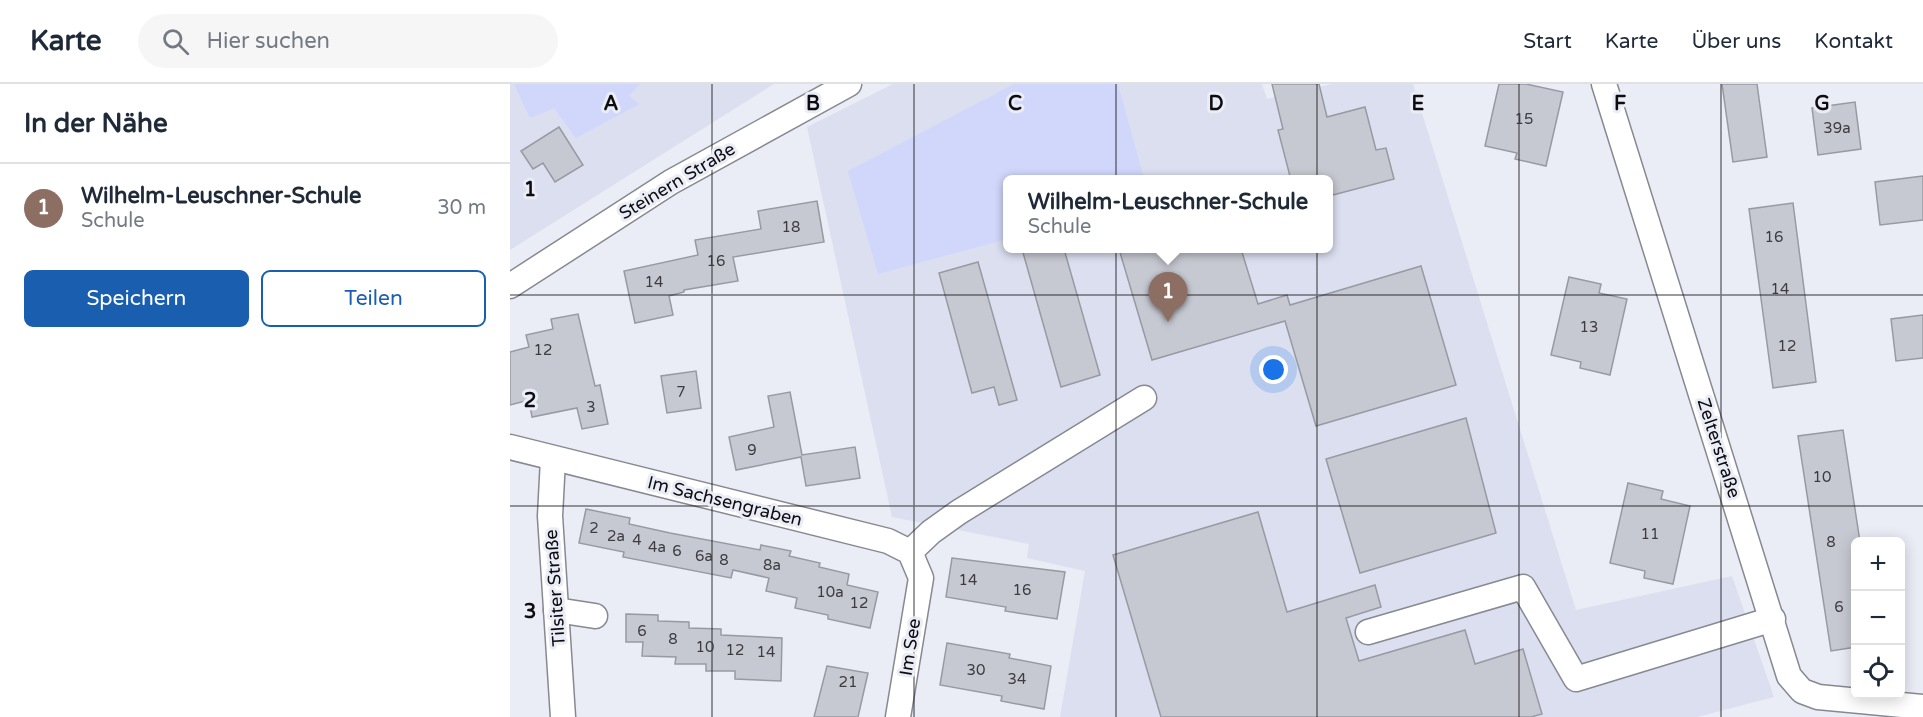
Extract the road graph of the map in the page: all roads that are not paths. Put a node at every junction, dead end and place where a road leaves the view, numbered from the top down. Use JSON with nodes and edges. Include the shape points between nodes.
{"nodes":[{"id":1,"x":849,"y":84,"type":"edge"},
{"id":2,"x":1604,"y":84,"type":"edge"},
{"id":3,"x":510,"y":286,"type":"edge"},
{"id":4,"x":1144,"y":398,"type":"dead end"},
{"id":5,"x":510,"y":447,"type":"edge"},
{"id":6,"x":553,"y":459,"type":"junction"},
{"id":7,"x":910,"y":552,"type":"junction"},
{"id":8,"x":556,"y":610,"type":"junction"},
{"id":9,"x":595,"y":616,"type":"dead end"},
{"id":10,"x":1773,"y":619,"type":"junction"},
{"id":11,"x":1368,"y":632,"type":"dead end"},
{"id":12,"x":1923,"y":707,"type":"edge"},
{"id":13,"x":563,"y":717,"type":"edge"},
{"id":14,"x":898,"y":717,"type":"edge"}],
"edges":[{"from":1,"to":3,"type":"street","name":"Steinern Straße","via":[[671,182]]},
{"from":2,"to":10,"type":"street","name":"Zelterstraße"},
{"from":4,"to":7,"type":"street","via":[[959,512]]},
{"from":5,"to":6,"type":"street","name":"Im Sachsengraben"},
{"from":6,"to":7,"type":"street","name":"Im Sachsengraben","via":[[888,541]]},
{"from":6,"to":8,"type":"street","name":"Tilsiter Straße","via":[[550,516]]},
{"from":7,"to":14,"type":"street","name":"Im See","via":[[921,578]]},
{"from":8,"to":9,"type":"street"},
{"from":8,"to":13,"type":"street","name":"Tilsiter Straße"},
{"from":10,"to":11,"type":"street","via":[[1576,679],[1523,587]]},
{"from":10,"to":12,"type":"street","name":"Zelterstraße","via":[[1789,676],[1802,691],[1833,700]]}]}
